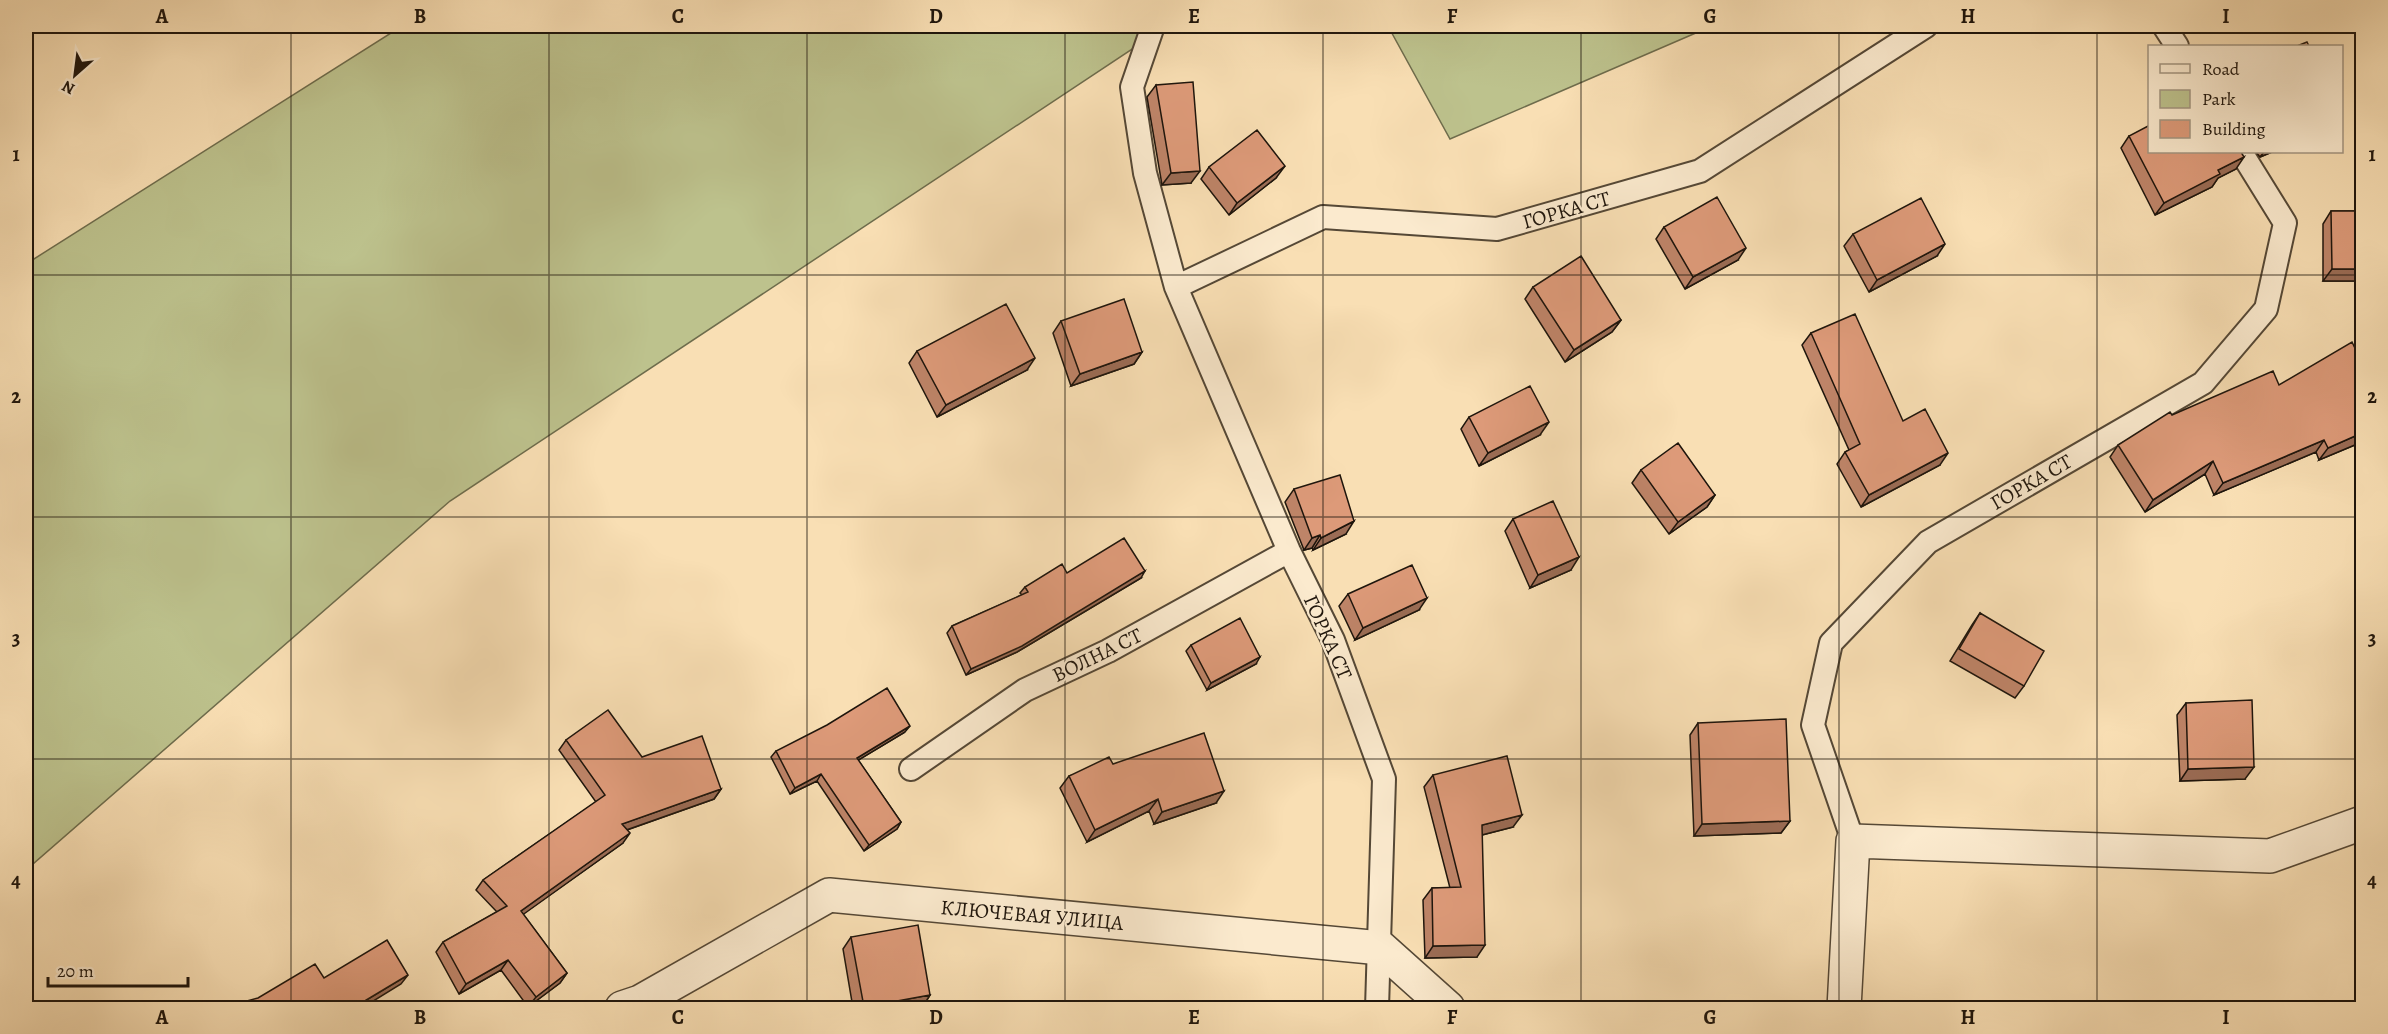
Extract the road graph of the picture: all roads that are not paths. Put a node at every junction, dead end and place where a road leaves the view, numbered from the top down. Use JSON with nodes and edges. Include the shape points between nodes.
{"nodes":[{"id":1,"x":1153,"y":26,"type":"edge"},
{"id":2,"x":1926,"y":26,"type":"edge"},
{"id":3,"x":2164,"y":26,"type":"edge"},
{"id":4,"x":2175,"y":45,"type":"edge"},
{"id":5,"x":2242,"y":153,"type":"edge"},
{"id":6,"x":1176,"y":287,"type":"junction"},
{"id":7,"x":1289,"y":551,"type":"junction"},
{"id":8,"x":911,"y":770,"type":"dead end"},
{"id":9,"x":2362,"y":823,"type":"edge"},
{"id":10,"x":1853,"y":841,"type":"junction"},
{"id":11,"x":1381,"y":948,"type":"junction"},
{"id":12,"x":622,"y":1008,"type":"edge"},
{"id":13,"x":1377,"y":1008,"type":"edge"},
{"id":14,"x":1448,"y":1008,"type":"edge"},
{"id":15,"x":1844,"y":1008,"type":"edge"}],
"edges":[{"from":1,"to":6,"type":"lane","name":"ГОРКА СТ","via":[[1132,87],[1145,173]]},
{"from":2,"to":6,"type":"lane","name":"ГОРКА СТ","via":[[1700,171],[1497,230],[1323,217]]},
{"from":3,"to":4,"type":"lane"},
{"from":5,"to":10,"type":"lane","name":"ГОРКА СТ","via":[[2284,223],[2266,309],[2203,382],[1928,542],[1831,643],[1813,725]]},
{"from":6,"to":7,"type":"lane","name":"ГОРКА СТ"},
{"from":7,"to":8,"type":"lane","name":"ВОЛНА СТ","via":[[1108,651],[1025,690]]},
{"from":7,"to":11,"type":"lane","name":"ГОРКА СТ","via":[[1333,640],[1384,779]]},
{"from":9,"to":10,"type":"street","via":[[2270,856]]},
{"from":10,"to":15,"type":"street","name":"ГОРКА СТ"},
{"from":11,"to":12,"type":"street","name":"КЛЮЧЕВАЯ УЛИЦА","via":[[828,895],[640,1002]]},
{"from":11,"to":13,"type":"lane","name":"ГОРКА СТ"},
{"from":11,"to":14,"type":"street"}]}
